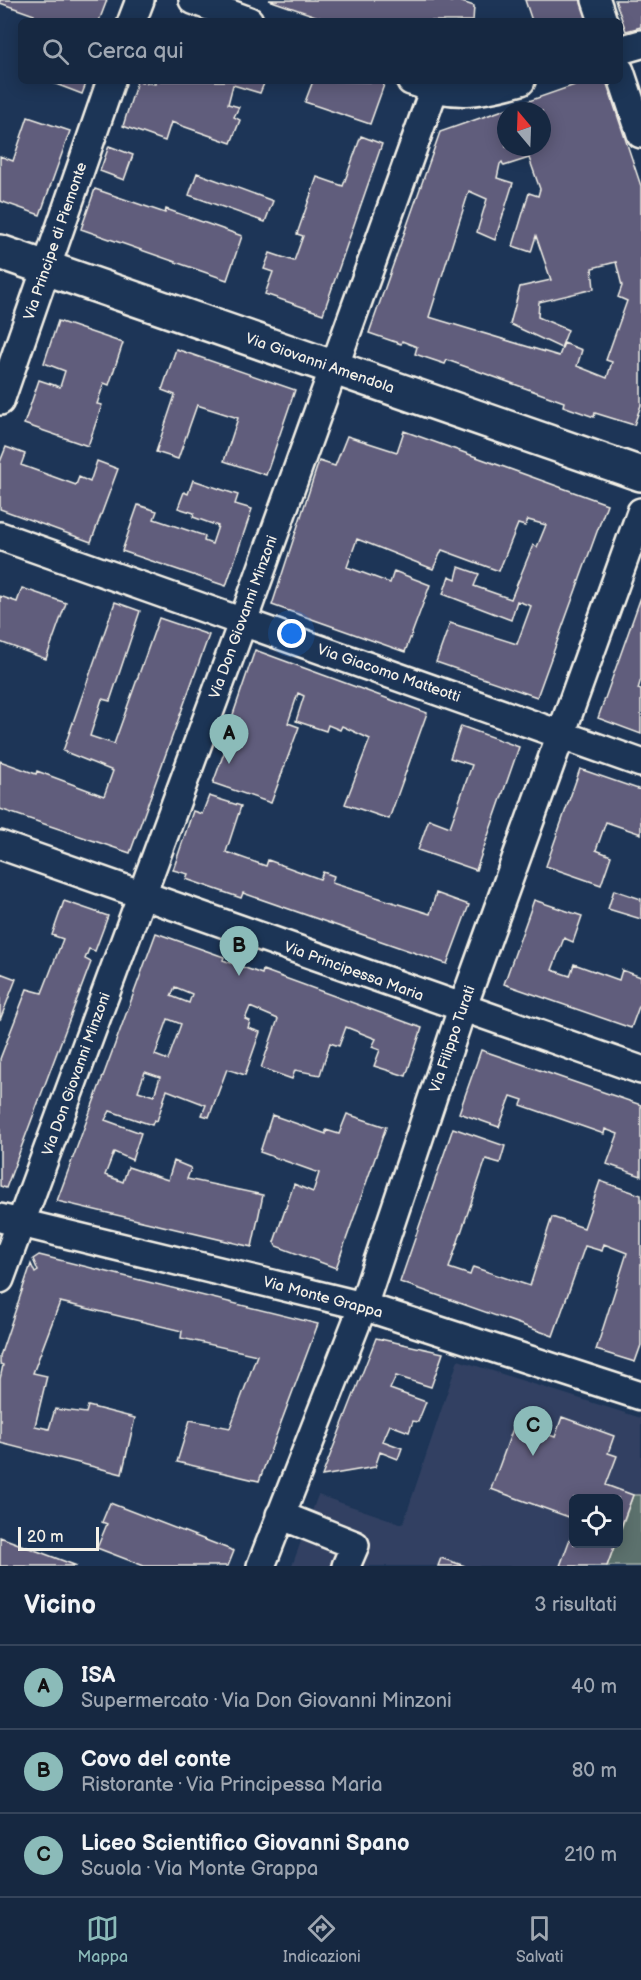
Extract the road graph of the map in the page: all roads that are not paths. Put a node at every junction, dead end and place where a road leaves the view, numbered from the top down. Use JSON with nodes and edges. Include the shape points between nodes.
{"nodes":[{"id":1,"x":140,"y":0,"type":"edge"},
{"id":2,"x":192,"y":0,"type":"edge"},
{"id":3,"x":596,"y":0,"type":"edge"},
{"id":4,"x":133,"y":18,"type":"edge"},
{"id":5,"x":241,"y":18,"type":"edge"},
{"id":6,"x":602,"y":18,"type":"edge"},
{"id":7,"x":641,"y":44,"type":"edge"},
{"id":8,"x":623,"y":49,"type":"edge"},
{"id":9,"x":623,"y":80,"type":"edge"},
{"id":10,"x":110,"y":84,"type":"edge"},
{"id":11,"x":510,"y":84,"type":"edge"},
{"id":12,"x":423,"y":85,"type":"edge"},
{"id":13,"x":641,"y":134,"type":"edge"},
{"id":14,"x":0,"y":252,"type":"edge"},
{"id":15,"x":45,"y":268,"type":"junction"},
{"id":16,"x":333,"y":367,"type":"junction"},
{"id":17,"x":0,"y":401,"type":"edge"},
{"id":18,"x":641,"y":474,"type":"edge"},
{"id":19,"x":641,"y":512,"type":"edge"},
{"id":20,"x":0,"y":536,"type":"edge"},
{"id":21,"x":243,"y":621,"type":"junction"},
{"id":22,"x":560,"y":734,"type":"junction"},
{"id":23,"x":641,"y":763,"type":"edge"},
{"id":24,"x":0,"y":845,"type":"edge"},
{"id":25,"x":142,"y":895,"type":"junction"},
{"id":26,"x":462,"y":1009,"type":"junction"},
{"id":27,"x":641,"y":1070,"type":"edge"},
{"id":28,"x":11,"y":1220,"type":"edge"},
{"id":29,"x":0,"y":1279,"type":"edge"},
{"id":30,"x":363,"y":1306,"type":"junction"},
{"id":31,"x":641,"y":1396,"type":"edge"},
{"id":32,"x":280,"y":1515,"type":"junction"},
{"id":33,"x":261,"y":1566,"type":"edge"},
{"id":34,"x":346,"y":1566,"type":"edge"}],
"edges":[{"from":1,"to":4,"type":"street"},
{"from":2,"to":5,"type":"street"},
{"from":3,"to":6,"type":"street"},
{"from":7,"to":8,"type":"street"},
{"from":9,"to":13,"type":"street"},
{"from":10,"to":15,"type":"street","name":"Via Principe di Piemonte"},
{"from":11,"to":12,"type":"street","via":[[475,93]]},
{"from":12,"to":16,"type":"street","name":"Via Don Giovanni Minzoni"},
{"from":14,"to":15,"type":"main road","name":"Via Giovanni Amendola"},
{"from":15,"to":16,"type":"main road","name":"Via Giovanni Amendola"},
{"from":15,"to":17,"type":"street","name":"Via Principe di Piemonte"},
{"from":16,"to":18,"type":"main road","name":"Via Giovanni Amendola"},
{"from":16,"to":21,"type":"street","name":"Via Don Giovanni Minzoni"},
{"from":19,"to":22,"type":"street","name":"Via Filippo Turati"},
{"from":20,"to":21,"type":"street","name":"Via Giacomo Matteotti"},
{"from":21,"to":22,"type":"street","name":"Via Giacomo Matteotti"},
{"from":21,"to":25,"type":"street","name":"Via Don Giovanni Minzoni"},
{"from":22,"to":23,"type":"street","name":"Via Giacomo Matteotti"},
{"from":22,"to":26,"type":"street","name":"Via Filippo Turati"},
{"from":24,"to":25,"type":"street","name":"Via Principessa Maria"},
{"from":25,"to":26,"type":"street","name":"Via Principessa Maria"},
{"from":25,"to":28,"type":"street","name":"Via Don Giovanni Minzoni"},
{"from":26,"to":27,"type":"street","name":"Via Principessa Maria"},
{"from":26,"to":30,"type":"street","name":"Via Filippo Turati"},
{"from":28,"to":29,"type":"street","name":"Via Don Giovanni Minzoni"},
{"from":28,"to":30,"type":"street","name":"Via Monte Grappa"},
{"from":30,"to":31,"type":"street","name":"Via Monte Grappa"},
{"from":30,"to":32,"type":"street","name":"Via Filippo Turati"},
{"from":32,"to":33,"type":"street","name":"Via Filippo Turati"},
{"from":32,"to":34,"type":"street","via":[[355,1545]]}]}
